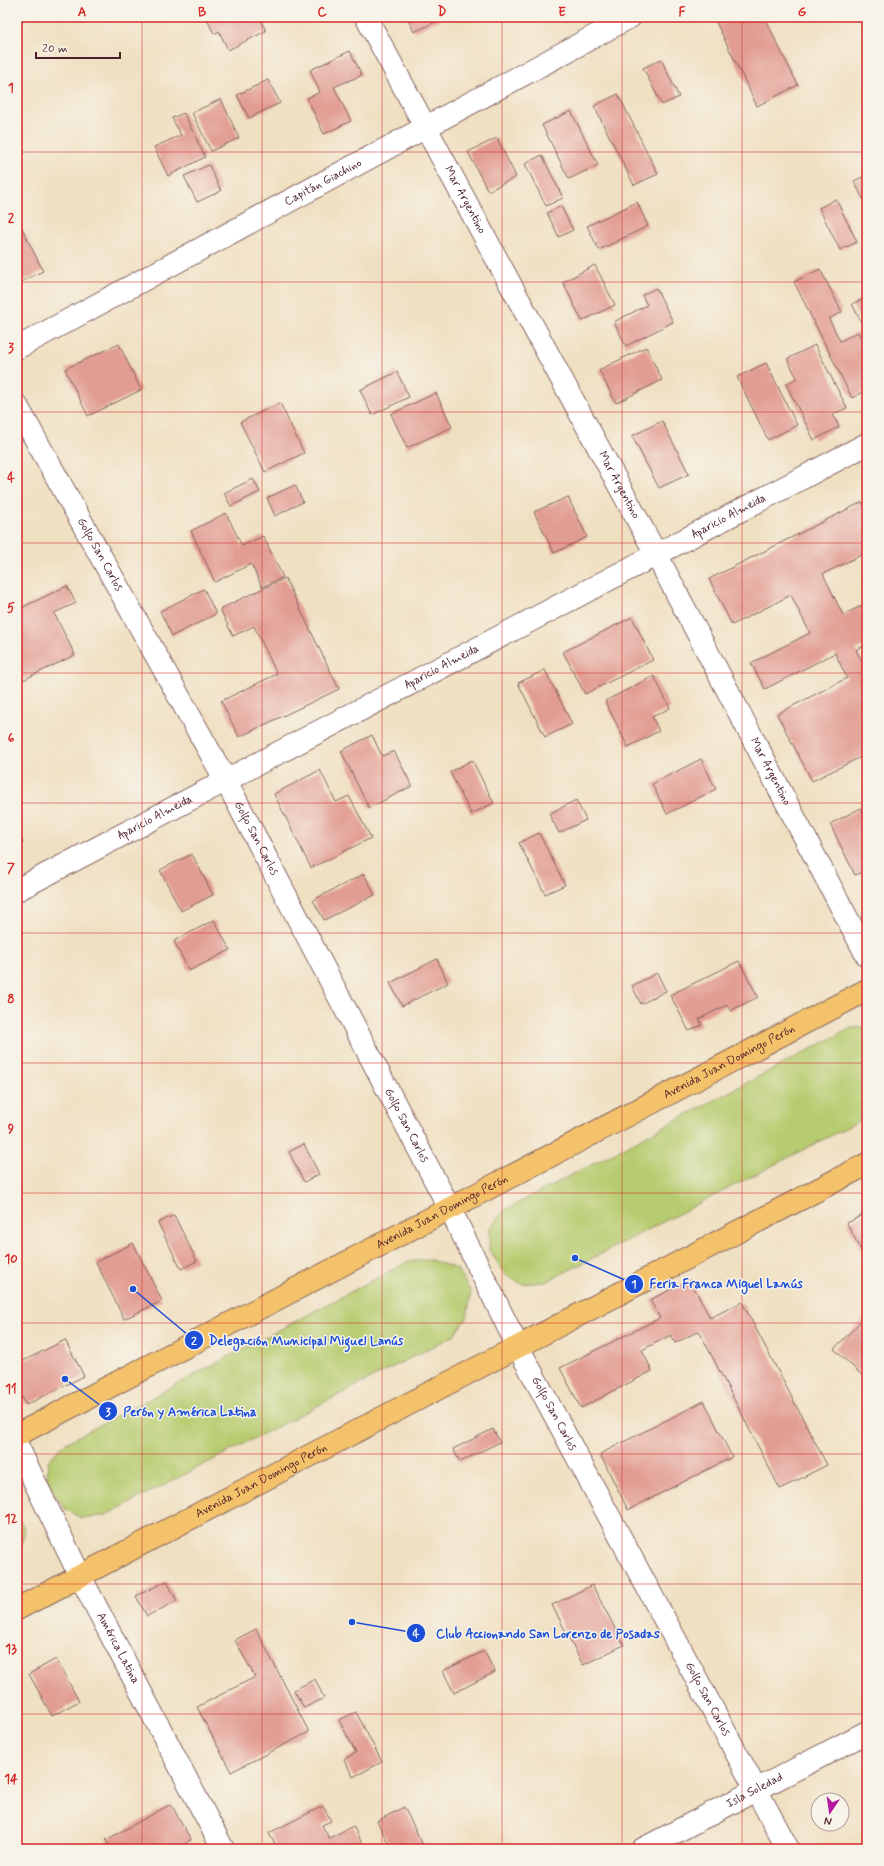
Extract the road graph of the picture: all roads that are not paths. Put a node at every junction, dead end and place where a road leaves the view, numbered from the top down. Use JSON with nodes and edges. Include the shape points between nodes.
{"nodes":[{"id":1,"x":366,"y":17,"type":"edge"},
{"id":2,"x":630,"y":17,"type":"edge"},
{"id":3,"x":424,"y":127,"type":"junction"},
{"id":4,"x":17,"y":348,"type":"edge"},
{"id":5,"x":17,"y":406,"type":"edge"},
{"id":6,"x":867,"y":444,"type":"edge"},
{"id":7,"x":656,"y":554,"type":"junction"},
{"id":8,"x":226,"y":781,"type":"junction"},
{"id":9,"x":17,"y":890,"type":"edge"},
{"id":10,"x":867,"y":956,"type":"edge"},
{"id":11,"x":867,"y":990,"type":"edge"},
{"id":12,"x":867,"y":1164,"type":"edge"},
{"id":13,"x":450,"y":1209,"type":"junction"},
{"id":14,"x":518,"y":1347,"type":"junction"},
{"id":15,"x":17,"y":1435,"type":"edge"},
{"id":16,"x":17,"y":1445,"type":"edge"},
{"id":17,"x":80,"y":1576,"type":"junction"},
{"id":18,"x":17,"y":1609,"type":"edge"},
{"id":19,"x":867,"y":1732,"type":"edge"},
{"id":20,"x":757,"y":1790,"type":"junction"},
{"id":21,"x":223,"y":1849,"type":"edge"},
{"id":22,"x":643,"y":1849,"type":"edge"},
{"id":23,"x":788,"y":1849,"type":"edge"}],
"edges":[{"from":1,"to":3,"type":"street","name":"Mar Argentino"},
{"from":2,"to":3,"type":"street","name":"Capitán Giachino"},
{"from":3,"to":4,"type":"street","name":"Capitán Giachino"},
{"from":3,"to":7,"type":"street","name":"Mar Argentino"},
{"from":5,"to":8,"type":"street","name":"Golfo San Carlos"},
{"from":6,"to":7,"type":"street","name":"Aparicio Almeida"},
{"from":7,"to":8,"type":"street","name":"Aparicio Almeida"},
{"from":7,"to":10,"type":"street","name":"Mar Argentino"},
{"from":8,"to":9,"type":"street","name":"Aparicio Almeida"},
{"from":8,"to":13,"type":"street","name":"Golfo San Carlos"},
{"from":11,"to":13,"type":"main road","name":"Avenida Juan Domingo Perón"},
{"from":12,"to":14,"type":"main road","name":"Avenida Juan Domingo Perón"},
{"from":13,"to":14,"type":"street","name":"Golfo San Carlos"},
{"from":13,"to":15,"type":"main road","name":"Avenida Juan Domingo Perón"},
{"from":14,"to":17,"type":"main road","name":"Avenida Juan Domingo Perón"},
{"from":14,"to":20,"type":"street","name":"Golfo San Carlos"},
{"from":16,"to":17,"type":"street","name":"América Latina"},
{"from":17,"to":18,"type":"main road","name":"Avenida Juan Domingo Perón"},
{"from":17,"to":21,"type":"street","name":"América Latina"},
{"from":19,"to":20,"type":"street","name":"Isla Soledad"},
{"from":20,"to":22,"type":"street","name":"Isla Soledad"},
{"from":20,"to":23,"type":"street","name":"Golfo San Carlos"}]}
